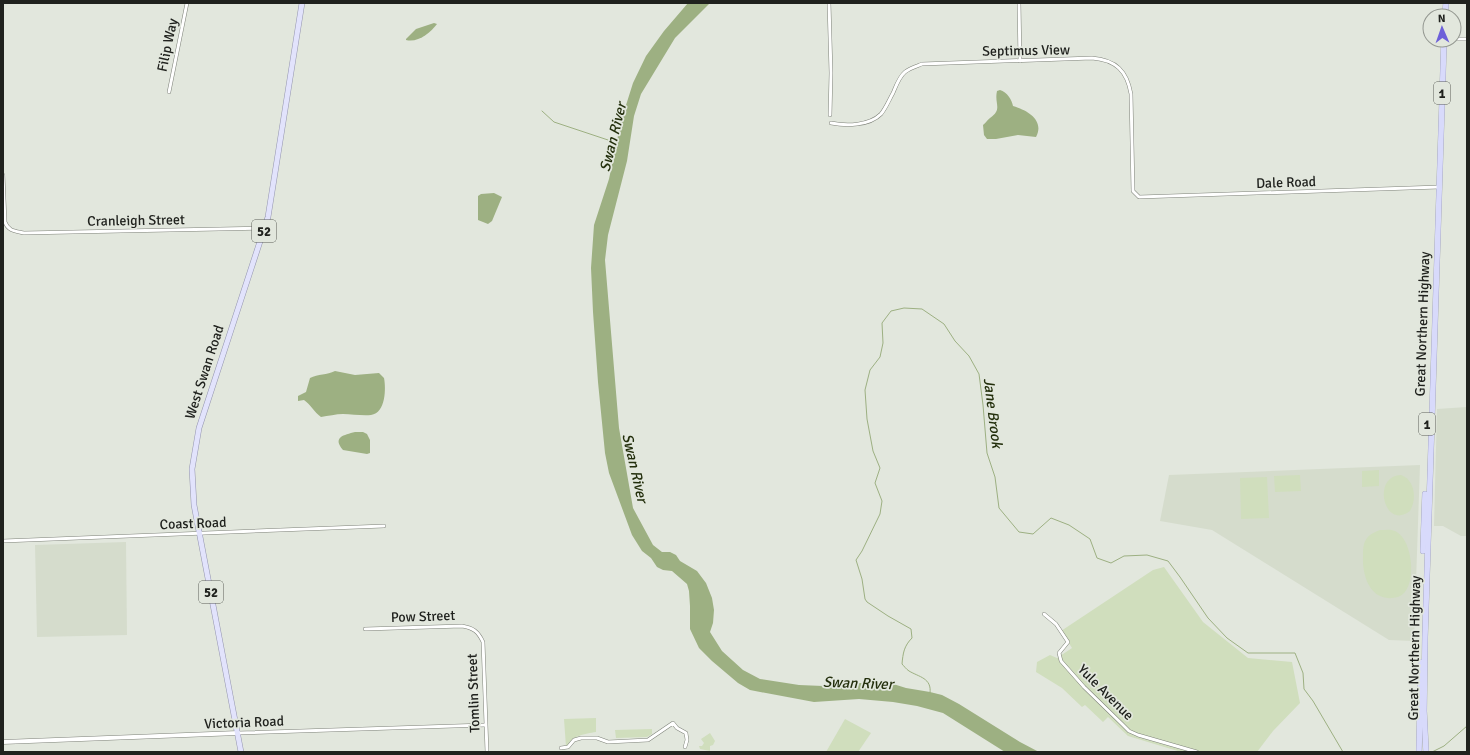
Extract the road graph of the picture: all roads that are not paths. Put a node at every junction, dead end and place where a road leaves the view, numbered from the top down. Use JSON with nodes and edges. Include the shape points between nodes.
{"nodes":[{"id":1,"x":187,"y":3,"type":"edge"},
{"id":2,"x":302,"y":3,"type":"edge"},
{"id":3,"x":829,"y":3,"type":"edge"},
{"id":4,"x":1019,"y":3,"type":"edge"},
{"id":5,"x":1441,"y":48,"type":"edge"},
{"id":6,"x":1444,"y":48,"type":"edge"},
{"id":7,"x":1020,"y":61,"type":"junction"},
{"id":8,"x":169,"y":92,"type":"dead end"},
{"id":9,"x":830,"y":115,"type":"dead end"},
{"id":10,"x":831,"y":123,"type":"dead end"},
{"id":11,"x":3,"y":175,"type":"edge"},
{"id":12,"x":1437,"y":187,"type":"junction"},
{"id":13,"x":1135,"y":194,"type":"joint"},
{"id":14,"x":265,"y":228,"type":"junction"},
{"id":15,"x":384,"y":526,"type":"dead end"},
{"id":16,"x":200,"y":534,"type":"junction"},
{"id":17,"x":3,"y":541,"type":"edge"},
{"id":18,"x":1044,"y":614,"type":"dead end"},
{"id":19,"x":365,"y":629,"type":"dead end"},
{"id":20,"x":480,"y":634,"type":"joint"},
{"id":21,"x":485,"y":725,"type":"junction"},
{"id":22,"x":238,"y":733,"type":"junction"},
{"id":23,"x":3,"y":742,"type":"edge"},
{"id":24,"x":685,"y":747,"type":"dead end"},
{"id":25,"x":561,"y":748,"type":"dead end"},
{"id":26,"x":241,"y":752,"type":"edge"},
{"id":27,"x":486,"y":752,"type":"edge"},
{"id":28,"x":1197,"y":752,"type":"edge"},
{"id":29,"x":1419,"y":752,"type":"edge"},
{"id":30,"x":1426,"y":752,"type":"edge"}],
"edges":[{"from":1,"to":8,"type":"street","name":"Filip Way"},
{"from":2,"to":14,"type":"main road","name":"West Swan Road","number":"52"},
{"from":3,"to":9,"type":"street"},
{"from":4,"to":7,"type":"street"},
{"from":5,"to":12,"type":"highway","name":"Great Northern Highway","number":"1"},
{"from":6,"to":12,"type":"highway","name":"Great Northern Highway","number":"1"},
{"from":7,"to":10,"type":"street","name":"Septimus View","via":[[922,64],[906,71],[900,78],[887,106],[875,119],[865,123]]},
{"from":7,"to":13,"type":"street","name":"Septimus View","via":[[1092,58],[1104,59],[1120,69],[1126,77],[1131,94]]},
{"from":11,"to":14,"type":"street","name":"Cranleigh Street","via":[[6,227],[24,233]]},
{"from":12,"to":13,"type":"street","name":"Dale Road","via":[[1141,197]]},
{"from":12,"to":29,"type":"highway","name":"Great Northern Highway","number":"1","via":[[1424,522]]},
{"from":12,"to":30,"type":"highway","name":"Great Northern Highway","number":"1","via":[[1424,637]]},
{"from":14,"to":16,"type":"main road","name":"West Swan Road","number":"52","via":[[199,428],[192,469]]},
{"from":15,"to":16,"type":"street","name":"Coast Road"},
{"from":16,"to":17,"type":"street","name":"Coast Road"},
{"from":16,"to":22,"type":"main road","name":"West Swan Road","number":"52"},
{"from":18,"to":28,"type":"street","name":"Yule Avenue","via":[[1056,624],[1068,642],[1059,653],[1061,662],[1122,724],[1136,734]]},
{"from":19,"to":20,"type":"street","name":"Pow Street","via":[[462,626],[472,628]]},
{"from":20,"to":21,"type":"street","name":"Tomlin Street","via":[[483,642]]},
{"from":21,"to":22,"type":"street","name":"Victoria Road"},
{"from":21,"to":27,"type":"street","name":"Tomlin Street"},
{"from":22,"to":23,"type":"street","name":"Victoria Road"},
{"from":22,"to":26,"type":"main road","name":"West Swan Road","number":"52"},
{"from":24,"to":25,"type":"street","via":[[686,733],[673,723],[648,740],[608,742],[597,738],[581,738],[574,740],[568,747]]}]}
